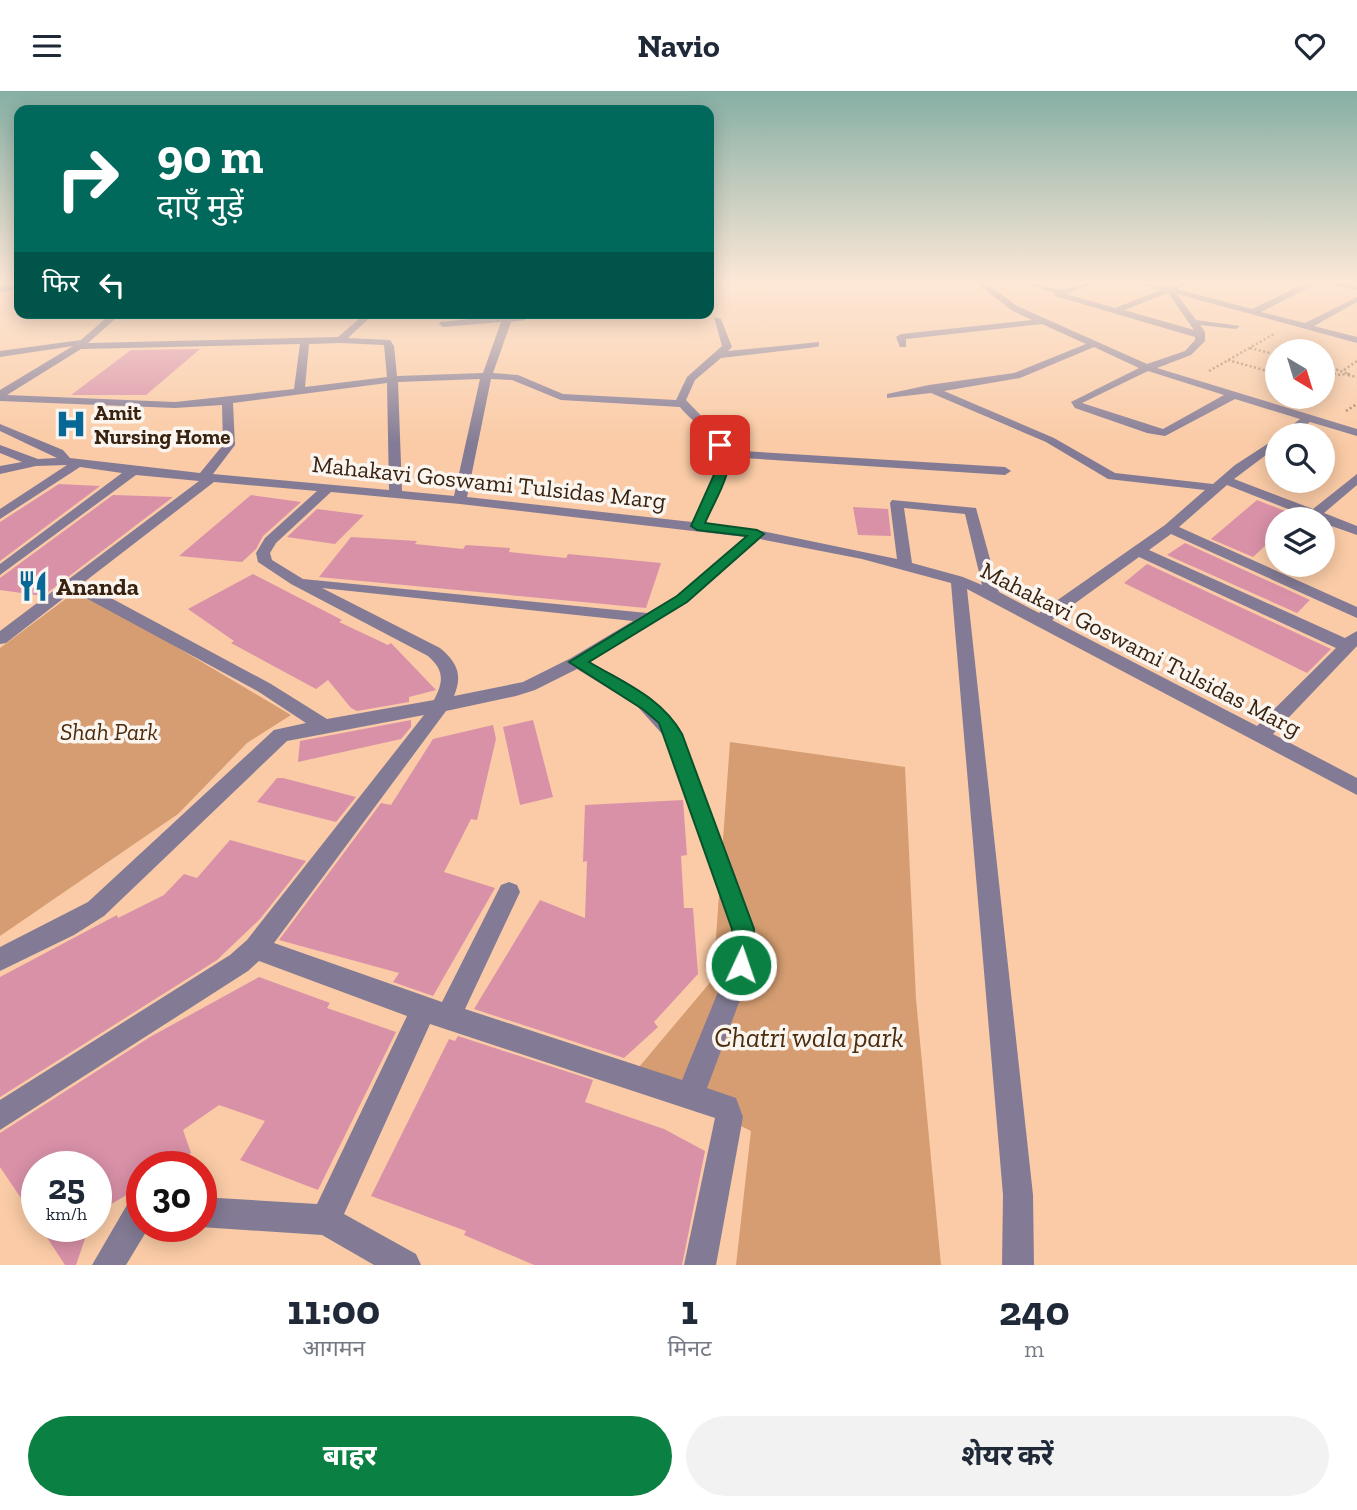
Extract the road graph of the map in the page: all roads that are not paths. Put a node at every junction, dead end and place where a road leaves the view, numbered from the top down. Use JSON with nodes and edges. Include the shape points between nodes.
{"nodes":[{"id":1,"x":92,"y":335,"type":"edge"},
{"id":2,"x":346,"y":335,"type":"edge"},
{"id":3,"x":502,"y":335,"type":"edge"},
{"id":4,"x":724,"y":335,"type":"edge"},
{"id":5,"x":921,"y":335,"type":"edge"},
{"id":6,"x":1074,"y":335,"type":"edge"},
{"id":7,"x":1200,"y":335,"type":"edge"},
{"id":8,"x":1338,"y":335,"type":"edge"},
{"id":9,"x":340,"y":340,"type":"junction"},
{"id":10,"x":1357,"y":340,"type":"edge"},
{"id":11,"x":305,"y":341,"type":"junction"},
{"id":12,"x":82,"y":344,"type":"junction"},
{"id":13,"x":816,"y":344,"type":"dead end"},
{"id":14,"x":1094,"y":344,"type":"junction"},
{"id":15,"x":903,"y":345,"type":"dead end"},
{"id":16,"x":0,"y":354,"type":"edge"},
{"id":17,"x":719,"y":355,"type":"junction"},
{"id":18,"x":1147,"y":368,"type":"junction"},
{"id":19,"x":486,"y":376,"type":"junction"},
{"id":20,"x":392,"y":379,"type":"junction"},
{"id":21,"x":929,"y":389,"type":"junction"},
{"id":22,"x":299,"y":391,"type":"junction"},
{"id":23,"x":891,"y":395,"type":"dead end"},
{"id":24,"x":1233,"y":395,"type":"junction"},
{"id":25,"x":0,"y":397,"type":"edge"},
{"id":26,"x":227,"y":401,"type":"junction"},
{"id":27,"x":683,"y":404,"type":"junction"},
{"id":28,"x":1309,"y":418,"type":"junction"},
{"id":29,"x":1302,"y":423,"type":"edge"},
{"id":30,"x":0,"y":427,"type":"edge"},
{"id":31,"x":1357,"y":433,"type":"edge"},
{"id":32,"x":0,"y":449,"type":"edge"},
{"id":33,"x":1265,"y":450,"type":"edge"},
{"id":34,"x":724,"y":453,"type":"junction"},
{"id":35,"x":72,"y":462,"type":"junction"},
{"id":36,"x":37,"y":463,"type":"junction"},
{"id":37,"x":0,"y":470,"type":"edge"},
{"id":38,"x":133,"y":471,"type":"junction"},
{"id":39,"x":1005,"y":471,"type":"dead end"},
{"id":40,"x":207,"y":478,"type":"junction"},
{"id":41,"x":1357,"y":478,"type":"edge"},
{"id":42,"x":1222,"y":484,"type":"junction"},
{"id":43,"x":327,"y":489,"type":"junction"},
{"id":44,"x":396,"y":496,"type":"junction"},
{"id":45,"x":460,"y":500,"type":"junction"},
{"id":46,"x":1291,"y":507,"type":"edge"},
{"id":47,"x":1324,"y":507,"type":"edge"},
{"id":48,"x":0,"y":515,"type":"edge"},
{"id":49,"x":1335,"y":523,"type":"edge"},
{"id":50,"x":697,"y":526,"type":"junction"},
{"id":51,"x":1170,"y":528,"type":"junction"},
{"id":52,"x":1357,"y":531,"type":"edge"},
{"id":53,"x":757,"y":534,"type":"junction"},
{"id":54,"x":1139,"y":551,"type":"junction"},
{"id":55,"x":905,"y":566,"type":"junction"},
{"id":56,"x":0,"y":571,"type":"edge"},
{"id":57,"x":958,"y":580,"type":"junction"},
{"id":58,"x":296,"y":581,"type":"junction"},
{"id":59,"x":72,"y":584,"type":"junction"},
{"id":60,"x":992,"y":595,"type":"junction"},
{"id":61,"x":1357,"y":613,"type":"edge"},
{"id":62,"x":649,"y":618,"type":"junction"},
{"id":63,"x":1042,"y":619,"type":"junction"},
{"id":64,"x":0,"y":639,"type":"edge"},
{"id":65,"x":1352,"y":641,"type":"edge"},
{"id":66,"x":577,"y":662,"type":"junction"},
{"id":67,"x":440,"y":704,"type":"junction"},
{"id":68,"x":322,"y":725,"type":"junction"},
{"id":69,"x":1260,"y":735,"type":"junction"},
{"id":70,"x":1357,"y":787,"type":"edge"},
{"id":71,"x":509,"y":892,"type":"dead end"},
{"id":72,"x":255,"y":948,"type":"junction"},
{"id":73,"x":0,"y":959,"type":"edge"},
{"id":74,"x":436,"y":1013,"type":"junction"},
{"id":75,"x":689,"y":1098,"type":"junction"},
{"id":76,"x":0,"y":1116,"type":"edge"},
{"id":77,"x":217,"y":1213,"type":"edge"},
{"id":78,"x":325,"y":1220,"type":"junction"},
{"id":79,"x":126,"y":1235,"type":"edge"},
{"id":80,"x":108,"y":1265,"type":"edge"},
{"id":81,"x":405,"y":1265,"type":"edge"},
{"id":82,"x":700,"y":1265,"type":"edge"},
{"id":83,"x":1018,"y":1265,"type":"edge"}],
"edges":[{"from":1,"to":12,"type":"street"},
{"from":2,"to":9,"type":"street"},
{"from":3,"to":19,"type":"street"},
{"from":4,"to":17,"type":"street","via":[[727,347]]},
{"from":5,"to":15,"type":"street","via":[[901,337]]},
{"from":6,"to":14,"type":"street"},
{"from":7,"to":18,"type":"street","via":[[1188,353]]},
{"from":8,"to":10,"type":"street"},
{"from":9,"to":11,"type":"street"},
{"from":9,"to":20,"type":"street","via":[[387,342]]},
{"from":11,"to":12,"type":"street"},
{"from":11,"to":22,"type":"street"},
{"from":12,"to":16,"type":"street"},
{"from":12,"to":25,"type":"street"},
{"from":13,"to":17,"type":"street"},
{"from":14,"to":18,"type":"street"},
{"from":14,"to":21,"type":"street","via":[[1016,376]]},
{"from":17,"to":27,"type":"street","via":[[691,379]]},
{"from":18,"to":24,"type":"street"},
{"from":18,"to":24,"type":"street","via":[[1076,402],[1165,433]]},
{"from":19,"to":20,"type":"street"},
{"from":19,"to":27,"type":"street","via":[[514,377],[561,397]]},
{"from":19,"to":45,"type":"street"},
{"from":20,"to":22,"type":"street"},
{"from":20,"to":44,"type":"street"},
{"from":21,"to":23,"type":"street"},
{"from":21,"to":42,"type":"street","via":[[1050,440],[1108,475]]},
{"from":22,"to":26,"type":"street"},
{"from":24,"to":28,"type":"street"},
{"from":25,"to":26,"type":"street","via":[[175,405]]},
{"from":26,"to":40,"type":"street","via":[[229,445]]},
{"from":27,"to":34,"type":"street","via":[[713,434]]},
{"from":28,"to":29,"type":"street"},
{"from":28,"to":31,"type":"street"},
{"from":30,"to":35,"type":"street","name":"Mahakavi Goswami Tulsidas Marg"},
{"from":32,"to":36,"type":"street","name":"Mahakavi Goswami Tulsidas Marg"},
{"from":33,"to":42,"type":"street"},
{"from":34,"to":39,"type":"street"},
{"from":34,"to":50,"type":"street","via":[[723,466]]},
{"from":35,"to":36,"type":"street","name":"Mahakavi Goswami Tulsidas Marg"},
{"from":35,"to":38,"type":"street","name":"Mahakavi Goswami Tulsidas Marg"},
{"from":35,"to":48,"type":"street"},
{"from":36,"to":37,"type":"street"},
{"from":38,"to":40,"type":"street","name":"Mahakavi Goswami Tulsidas Marg"},
{"from":38,"to":56,"type":"street"},
{"from":40,"to":43,"type":"street","name":"Mahakavi Goswami Tulsidas Marg"},
{"from":40,"to":59,"type":"street"},
{"from":41,"to":47,"type":"street"},
{"from":42,"to":46,"type":"street"},
{"from":42,"to":51,"type":"street"},
{"from":43,"to":44,"type":"street","name":"Mahakavi Goswami Tulsidas Marg"},
{"from":43,"to":58,"type":"street","via":[[270,541],[263,553],[265,562]]},
{"from":44,"to":45,"type":"street","name":"Mahakavi Goswami Tulsidas Marg"},
{"from":45,"to":50,"type":"street","name":"Mahakavi Goswami Tulsidas Marg"},
{"from":49,"to":52,"type":"street"},
{"from":50,"to":53,"type":"street","name":"Mahakavi Goswami Tulsidas Marg"},
{"from":51,"to":54,"type":"street"},
{"from":51,"to":61,"type":"street"},
{"from":53,"to":55,"type":"street","name":"Mahakavi Goswami Tulsidas Marg"},
{"from":53,"to":62,"type":"street","via":[[682,599]]},
{"from":54,"to":63,"type":"street"},
{"from":54,"to":65,"type":"street"},
{"from":55,"to":57,"type":"street","name":"Mahakavi Goswami Tulsidas Marg"},
{"from":55,"to":60,"type":"street","via":[[897,503],[971,511]]},
{"from":57,"to":60,"type":"street","name":"Mahakavi Goswami Tulsidas Marg"},
{"from":57,"to":83,"type":"street","via":[[1018,1195]]},
{"from":58,"to":62,"type":"street"},
{"from":58,"to":67,"type":"street","via":[[445,661],[451,675]]},
{"from":59,"to":64,"type":"street"},
{"from":59,"to":68,"type":"street","via":[[265,688]]},
{"from":60,"to":63,"type":"street","name":"Mahakavi Goswami Tulsidas Marg"},
{"from":62,"to":66,"type":"street"},
{"from":63,"to":69,"type":"street","name":"Mahakavi Goswami Tulsidas Marg"},
{"from":65,"to":69,"type":"street"},
{"from":66,"to":67,"type":"street","via":[[510,692]]},
{"from":66,"to":75,"type":"street","via":[[665,719],[743,929],[741,965]]},
{"from":67,"to":68,"type":"street"},
{"from":67,"to":72,"type":"street"},
{"from":68,"to":73,"type":"street","via":[[276,738],[96,909]]},
{"from":69,"to":70,"type":"street","name":"Mahakavi Goswami Tulsidas Marg"},
{"from":71,"to":74,"type":"street"},
{"from":72,"to":74,"type":"street"},
{"from":72,"to":76,"type":"street","via":[[239,963]]},
{"from":74,"to":75,"type":"street"},
{"from":74,"to":78,"type":"street"},
{"from":75,"to":82,"type":"street","via":[[726,1108],[729,1114]]},
{"from":77,"to":78,"type":"street"},
{"from":78,"to":81,"type":"street"},
{"from":79,"to":80,"type":"street"}]}
